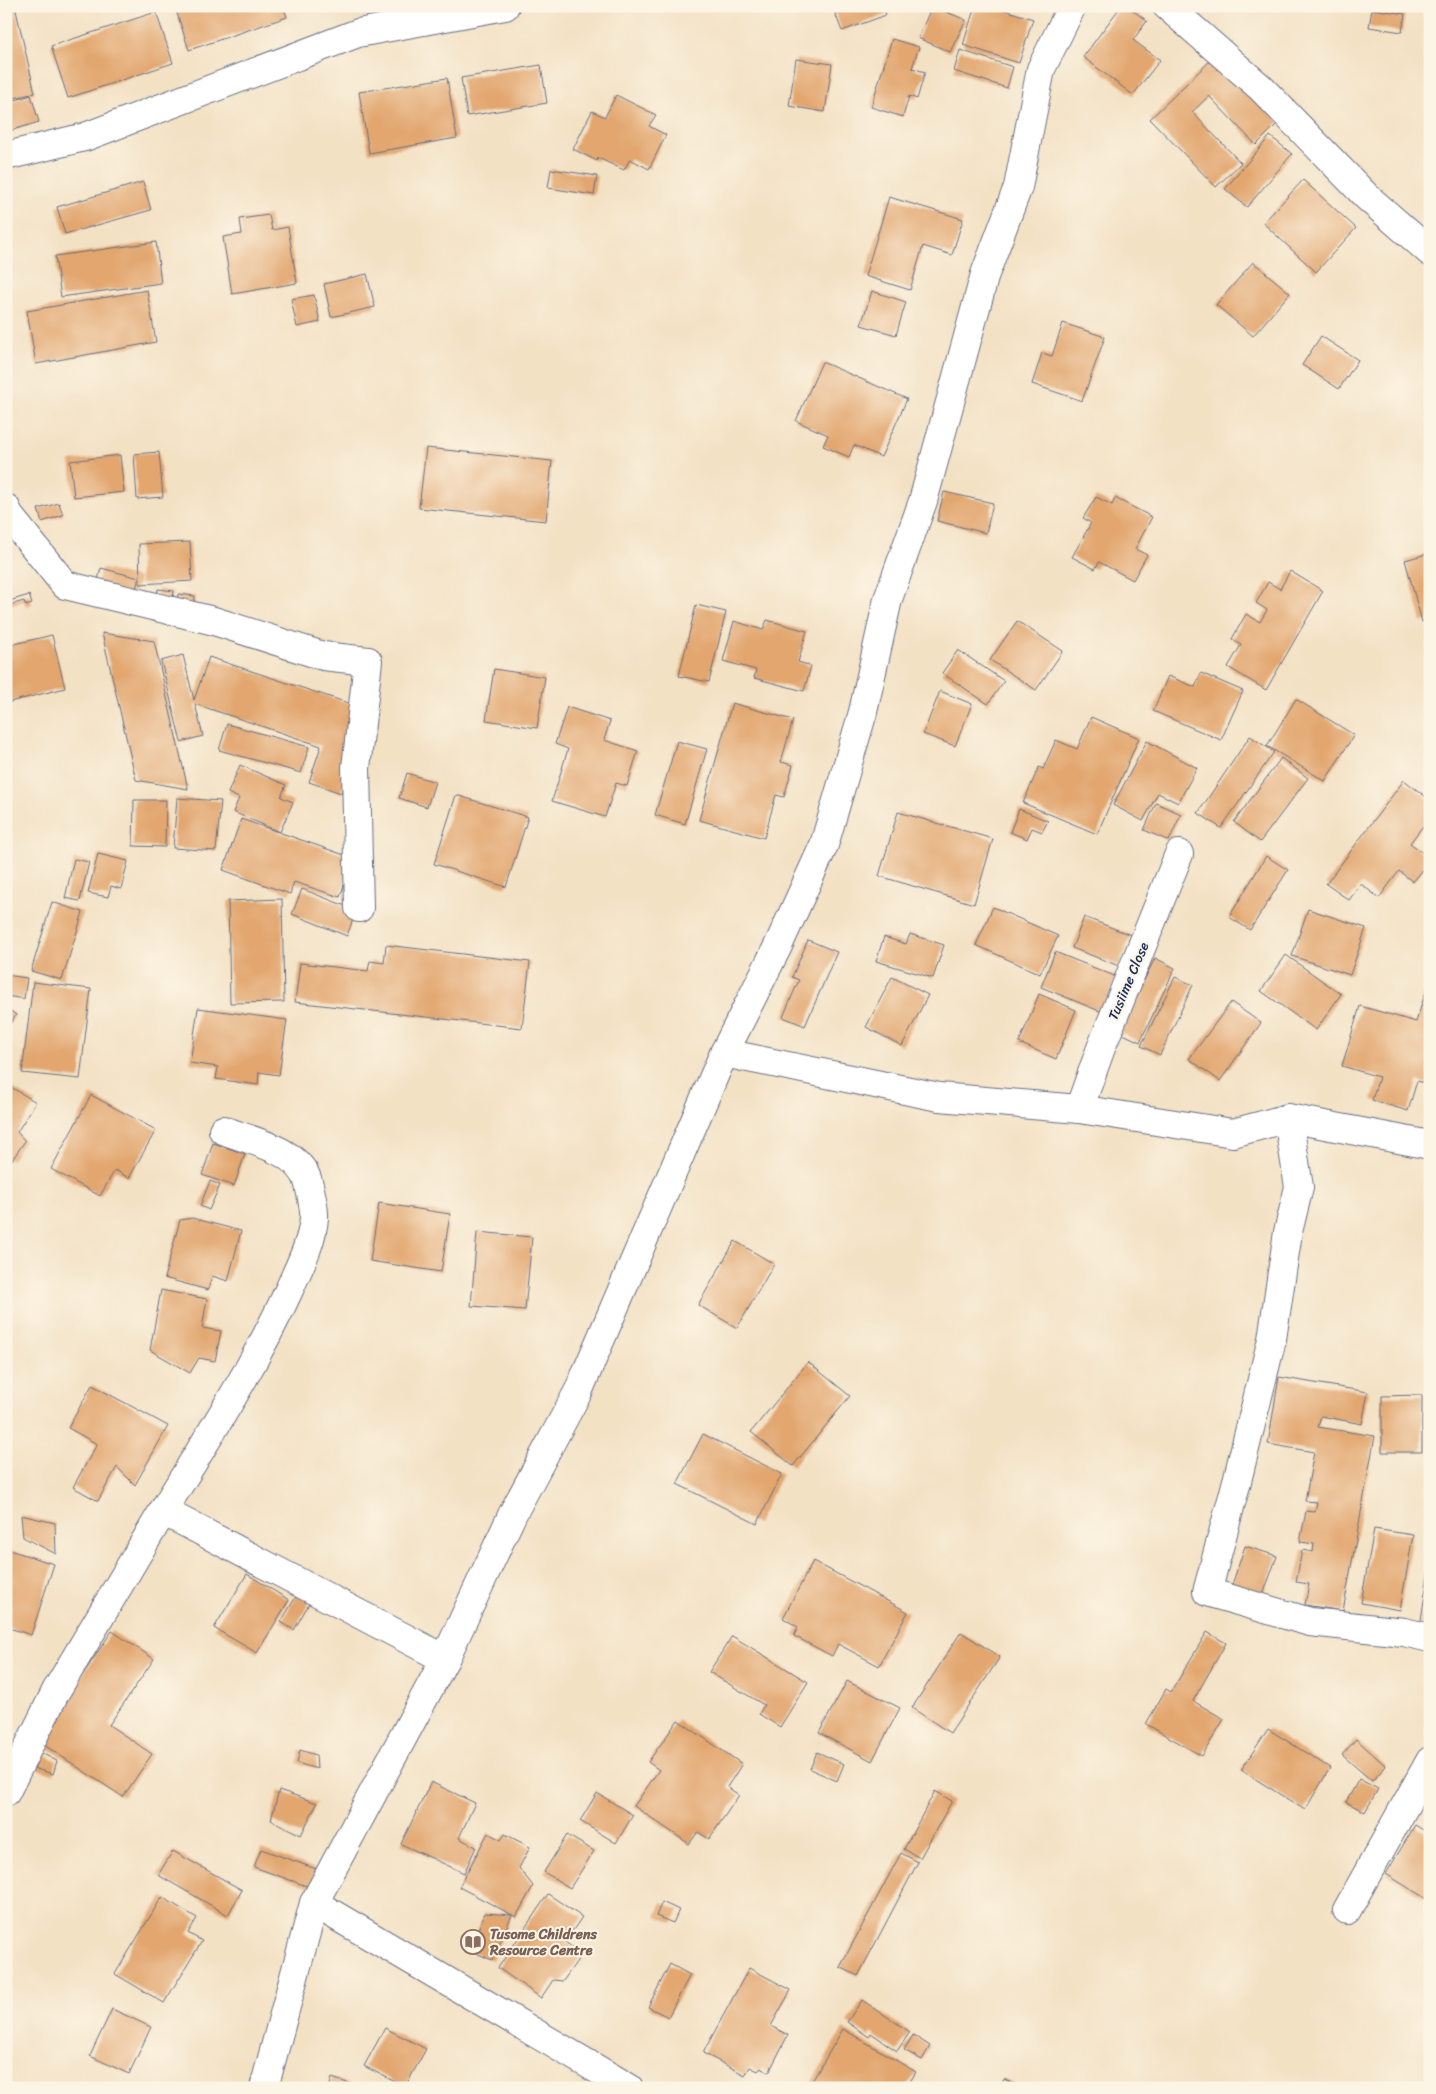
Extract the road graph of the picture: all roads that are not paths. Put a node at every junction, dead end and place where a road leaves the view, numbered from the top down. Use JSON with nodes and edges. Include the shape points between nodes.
{"nodes":[{"id":1,"x":505,"y":6,"type":"edge"},
{"id":2,"x":1072,"y":6,"type":"edge"},
{"id":3,"x":1167,"y":6,"type":"edge"},
{"id":4,"x":6,"y":156,"type":"edge"},
{"id":5,"x":1430,"y":252,"type":"edge"},
{"id":6,"x":6,"y":508,"type":"edge"},
{"id":7,"x":1179,"y":854,"type":"dead end"},
{"id":8,"x":359,"y":908,"type":"dead end"},
{"id":9,"x":724,"y":1053,"type":"junction"},
{"id":10,"x":1079,"y":1109,"type":"junction"},
{"id":11,"x":1288,"y":1118,"type":"junction"},
{"id":12,"x":223,"y":1130,"type":"dead end"},
{"id":13,"x":1430,"y":1145,"type":"edge"},
{"id":14,"x":163,"y":1511,"type":"junction"},
{"id":15,"x":1430,"y":1638,"type":"edge"},
{"id":16,"x":445,"y":1659,"type":"junction"},
{"id":17,"x":1430,"y":1761,"type":"edge"},
{"id":18,"x":6,"y":1792,"type":"edge"},
{"id":19,"x":314,"y":1903,"type":"junction"},
{"id":20,"x":1347,"y":1910,"type":"dead end"},
{"id":21,"x":264,"y":2088,"type":"edge"},
{"id":22,"x":629,"y":2088,"type":"edge"}],
"edges":[{"from":1,"to":4,"type":"street","via":[[358,33],[85,136]]},
{"from":2,"to":9,"type":"street","via":[[1041,69],[1018,187],[985,274],[924,501],[888,599],[863,712],[824,845]]},
{"from":3,"to":5,"type":"street","via":[[1261,88],[1367,197]]},
{"from":6,"to":8,"type":"street","via":[[65,585],[214,621],[323,656],[368,661],[356,768]]},
{"from":7,"to":10,"type":"street","name":"Tusiime Close"},
{"from":9,"to":10,"type":"street","via":[[939,1097]]},
{"from":9,"to":16,"type":"street","via":[[578,1392],[513,1513]]},
{"from":10,"to":11,"type":"street","via":[[1233,1133]]},
{"from":11,"to":13,"type":"street"},
{"from":11,"to":15,"type":"street","via":[[1299,1187],[1288,1232],[1272,1339],[1207,1592],[1310,1622],[1404,1632]]},
{"from":12,"to":14,"type":"street","via":[[284,1153],[298,1164],[306,1174],[315,1217],[306,1252],[277,1317]]},
{"from":14,"to":16,"type":"street"},
{"from":14,"to":18,"type":"street","via":[[56,1691]]},
{"from":16,"to":19,"type":"street"},
{"from":17,"to":20,"type":"street"},
{"from":19,"to":21,"type":"street"},
{"from":19,"to":22,"type":"street"}]}
